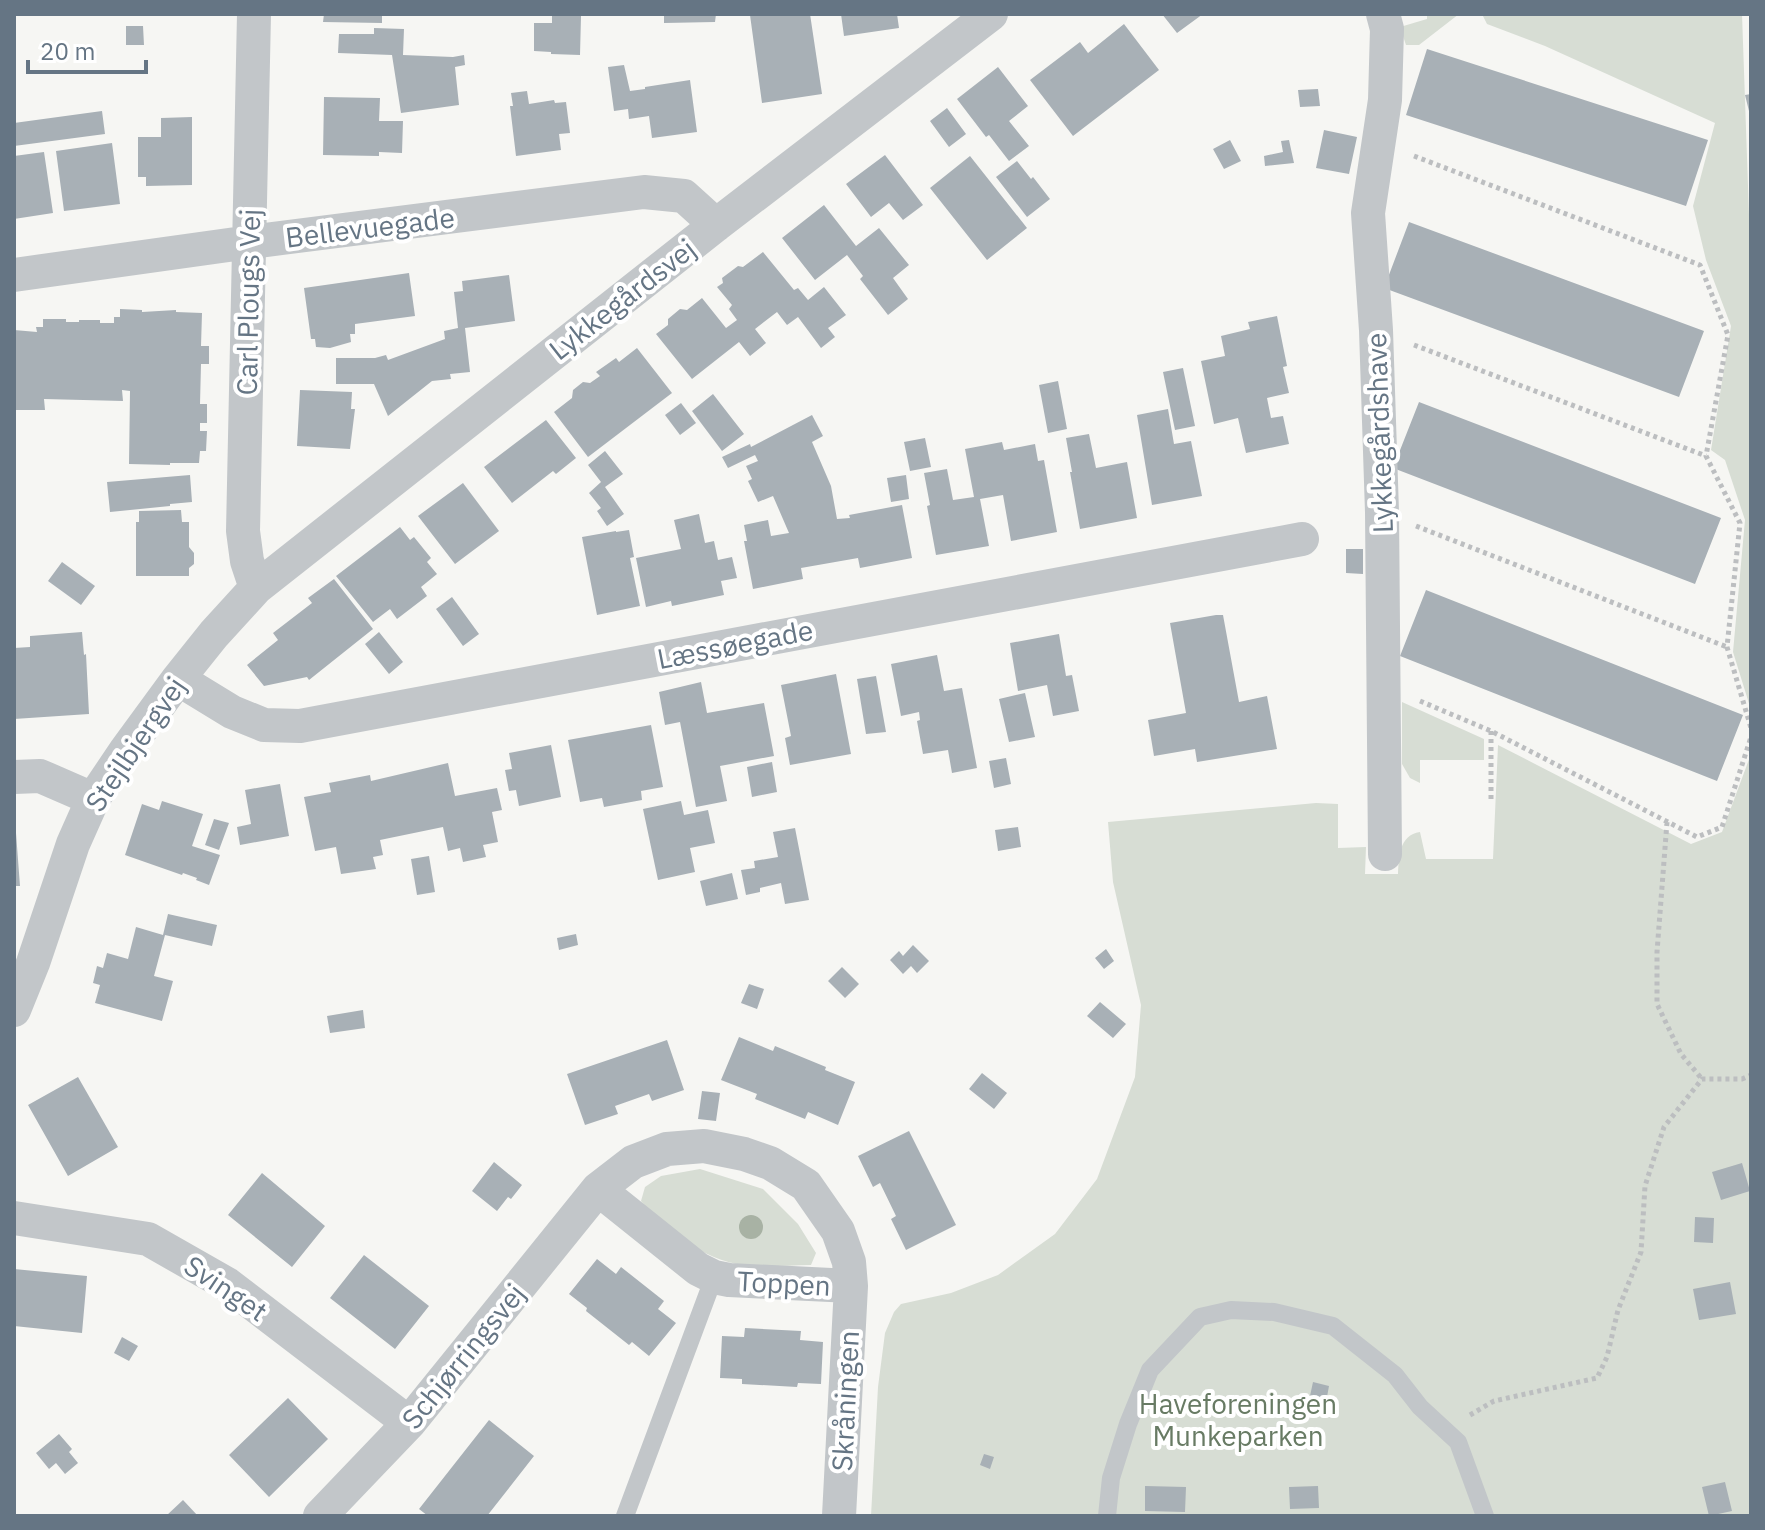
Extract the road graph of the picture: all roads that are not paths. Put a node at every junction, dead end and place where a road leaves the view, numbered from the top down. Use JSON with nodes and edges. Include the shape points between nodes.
{"nodes":[{"id":1,"x":254,"y":14,"type":"edge"},
{"id":2,"x":991,"y":14,"type":"edge"},
{"id":3,"x":1383,"y":14,"type":"edge"},
{"id":4,"x":716,"y":225,"type":"junction"},
{"id":5,"x":250,"y":242,"type":"junction"},
{"id":6,"x":14,"y":275,"type":"edge"},
{"id":7,"x":1302,"y":539,"type":"dead end"},
{"id":8,"x":256,"y":588,"type":"junction"},
{"id":9,"x":178,"y":679,"type":"junction"},
{"id":10,"x":14,"y":777,"type":"edge"},
{"id":11,"x":93,"y":799,"type":"junction"},
{"id":12,"x":1385,"y":854,"type":"dead end"},
{"id":13,"x":14,"y":1010,"type":"edge"},
{"id":14,"x":598,"y":1189,"type":"junction"},
{"id":15,"x":14,"y":1218,"type":"edge"},
{"id":16,"x":714,"y":1277,"type":"junction"},
{"id":17,"x":851,"y":1286,"type":"junction"},
{"id":18,"x":409,"y":1423,"type":"junction"},
{"id":19,"x":320,"y":1516,"type":"edge"},
{"id":20,"x":625,"y":1516,"type":"edge"},
{"id":21,"x":839,"y":1516,"type":"edge"},
{"id":22,"x":1107,"y":1516,"type":"edge"},
{"id":23,"x":1485,"y":1516,"type":"edge"}],
"edges":[{"from":1,"to":5,"type":"street","name":"Carl Plougs Vej"},
{"from":2,"to":4,"type":"street","name":"Lykkegårdsvej"},
{"from":3,"to":12,"type":"street","name":"Lykkegårdshave","via":[[1385,100],[1368,213],[1382,512]]},
{"from":4,"to":5,"type":"street","name":"Bellevuegade","via":[[684,196],[644,192]]},
{"from":4,"to":8,"type":"street","name":"Lykkegårdsvej"},
{"from":5,"to":6,"type":"street","name":"Bellevuegade"},
{"from":5,"to":8,"type":"street","name":"Carl Plougs Vej","via":[[243,531]]},
{"from":7,"to":9,"type":"street","name":"Læssøegade","via":[[300,726],[264,725]]},
{"from":8,"to":9,"type":"street","name":"Stejlbjergvej"},
{"from":9,"to":11,"type":"street","name":"Stejlbjergvej"},
{"from":10,"to":11,"type":"street","via":[[40,776]]},
{"from":11,"to":13,"type":"street","name":"Stejlbjergvej"},
{"from":14,"to":16,"type":"street","name":"Toppen"},
{"from":14,"to":17,"type":"street","name":"Toppen","via":[[633,1162],[667,1149],[704,1146],[770,1163],[806,1185],[838,1231]]},
{"from":14,"to":18,"type":"street","name":"Schjørringsvej"},
{"from":15,"to":18,"type":"street","name":"Svinget","via":[[148,1239],[227,1284]]},
{"from":16,"to":17,"type":"street","name":"Toppen"},
{"from":16,"to":20,"type":"lane"},
{"from":17,"to":21,"type":"street","name":"Skråningen"},
{"from":18,"to":19,"type":"street","name":"Schjørringsvej"},
{"from":22,"to":23,"type":"lane","via":[[1111,1478],[1150,1370],[1200,1317],[1231,1310],[1274,1312],[1333,1326],[1395,1375],[1458,1442]]}]}
